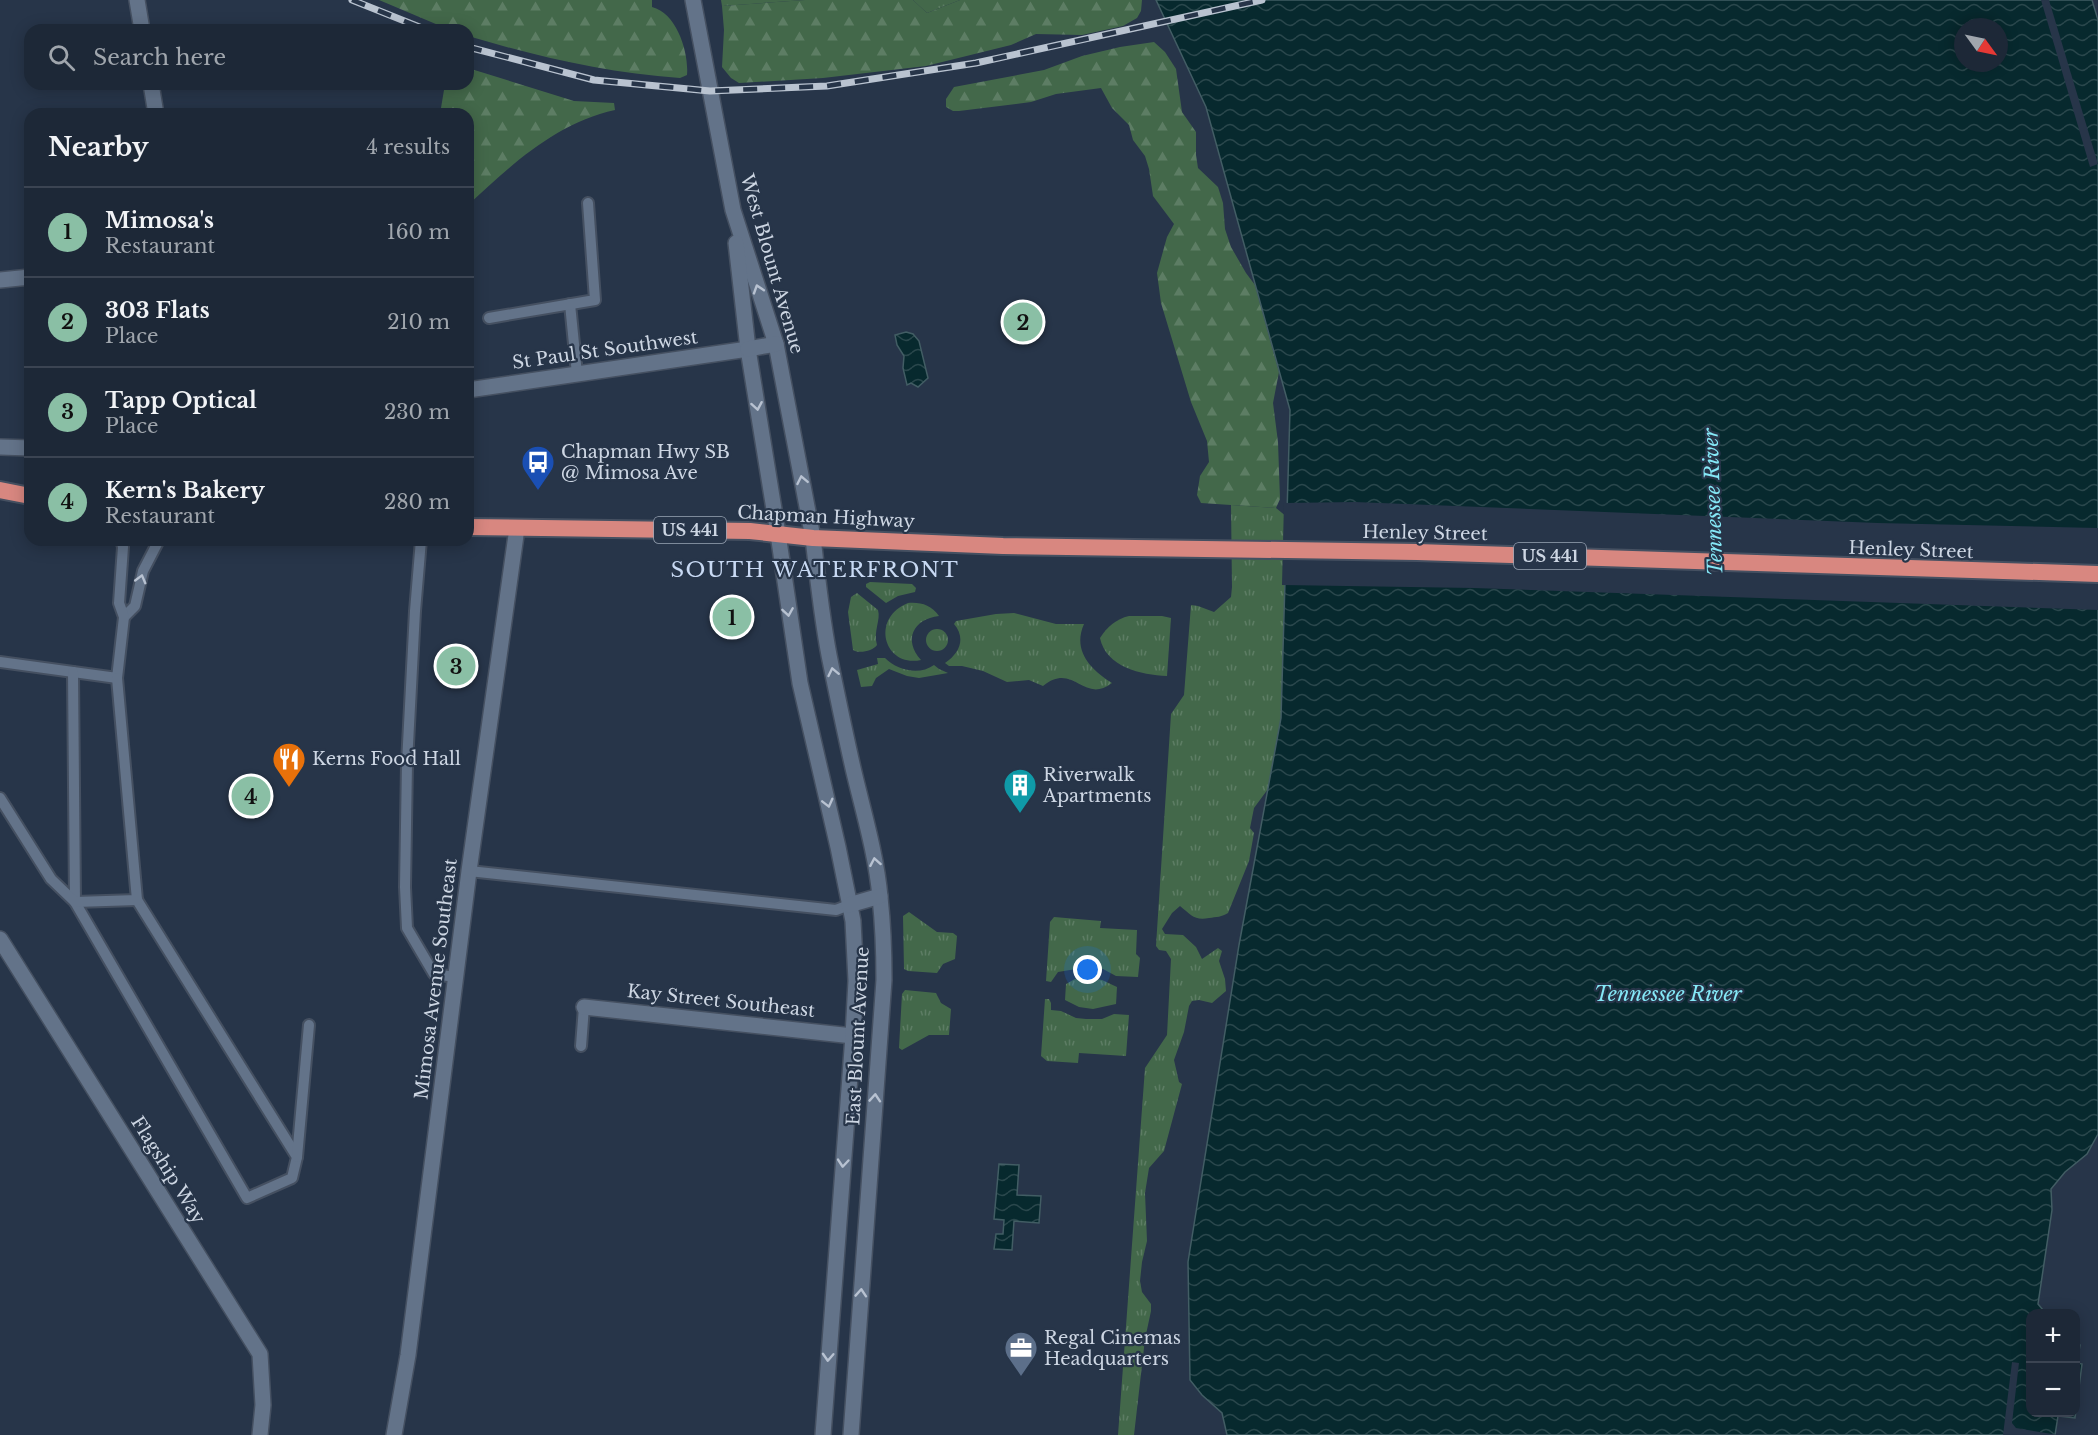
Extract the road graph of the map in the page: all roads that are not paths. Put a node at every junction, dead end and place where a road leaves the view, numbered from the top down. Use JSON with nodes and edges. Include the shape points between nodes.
{"nodes":[{"id":1,"x":137,"y":0,"type":"edge"},
{"id":2,"x":693,"y":0,"type":"edge"},
{"id":3,"x":141,"y":24,"type":"edge"},
{"id":4,"x":152,"y":90,"type":"edge"},
{"id":5,"x":155,"y":108,"type":"edge"},
{"id":6,"x":588,"y":203,"type":"dead end"},
{"id":7,"x":733,"y":210,"type":"junction"},
{"id":8,"x":24,"y":278,"type":"edge"},
{"id":9,"x":0,"y":280,"type":"edge"},
{"id":10,"x":570,"y":304,"type":"junction"},
{"id":11,"x":489,"y":318,"type":"dead end"},
{"id":12,"x":776,"y":344,"type":"junction"},
{"id":13,"x":748,"y":349,"type":"junction"},
{"id":14,"x":577,"y":374,"type":"junction"},
{"id":15,"x":474,"y":389,"type":"edge"},
{"id":16,"x":0,"y":447,"type":"edge"},
{"id":17,"x":24,"y":448,"type":"edge"},
{"id":18,"x":0,"y":490,"type":"edge"},
{"id":19,"x":24,"y":495,"type":"edge"},
{"id":20,"x":474,"y":527,"type":"edge"},
{"id":21,"x":517,"y":528,"type":"junction"},
{"id":22,"x":778,"y":534,"type":"junction"},
{"id":23,"x":813,"y":538,"type":"junction"},
{"id":24,"x":123,"y":546,"type":"edge"},
{"id":25,"x":156,"y":546,"type":"edge"},
{"id":26,"x":420,"y":546,"type":"edge"},
{"id":27,"x":1003,"y":546,"type":"joint"},
{"id":28,"x":2098,"y":574,"type":"edge"},
{"id":29,"x":124,"y":617,"type":"junction"},
{"id":30,"x":0,"y":662,"type":"edge"},
{"id":31,"x":73,"y":672,"type":"junction"},
{"id":32,"x":117,"y":678,"type":"junction"},
{"id":33,"x":0,"y":798,"type":"edge"},
{"id":34,"x":469,"y":871,"type":"junction"},
{"id":35,"x":880,"y":896,"type":"junction"},
{"id":36,"x":137,"y":900,"type":"junction"},
{"id":37,"x":75,"y":902,"type":"junction"},
{"id":38,"x":849,"y":905,"type":"junction"},
{"id":39,"x":0,"y":939,"type":"edge"},
{"id":40,"x":455,"y":977,"type":"junction"},
{"id":41,"x":584,"y":1007,"type":"joint"},
{"id":42,"x":309,"y":1025,"type":"dead end"},
{"id":43,"x":853,"y":1036,"type":"junction"},
{"id":44,"x":880,"y":1039,"type":"junction"},
{"id":45,"x":581,"y":1046,"type":"dead end"},
{"id":46,"x":297,"y":1157,"type":"junction"},
{"id":47,"x":827,"y":1381,"type":"junction"},
{"id":48,"x":854,"y":1384,"type":"junction"},
{"id":49,"x":260,"y":1435,"type":"edge"},
{"id":50,"x":394,"y":1435,"type":"edge"},
{"id":51,"x":823,"y":1435,"type":"edge"},
{"id":52,"x":851,"y":1435,"type":"edge"}],
"edges":[{"from":1,"to":3,"type":"street"},
{"from":2,"to":7,"type":"street","name":"West Blount Avenue"},
{"from":4,"to":5,"type":"street"},
{"from":6,"to":10,"type":"lane","via":[[595,300]]},
{"from":12,"to":7,"type":"street","name":"West Blount Avenue","one_way":true},
{"from":7,"to":13,"type":"street"},
{"from":8,"to":9,"type":"street"},
{"from":10,"to":11,"type":"lane"},
{"from":10,"to":14,"type":"lane"},
{"from":12,"to":13,"type":"street","name":"St Paul St Southwest"},
{"from":23,"to":12,"type":"street","name":"West Blount Avenue","one_way":true},
{"from":13,"to":14,"type":"street","name":"St Paul St Southwest"},
{"from":13,"to":22,"type":"street","one_way":true},
{"from":14,"to":15,"type":"street","name":"St Paul St Southwest"},
{"from":16,"to":17,"type":"street"},
{"from":18,"to":19,"type":"highway"},
{"from":20,"to":21,"type":"highway","name":"Chapman Highway","number":"US 441"},
{"from":21,"to":22,"type":"highway","name":"Chapman Highway","number":"US 441"},
{"from":21,"to":34,"type":"street","name":"Mimosa Avenue Southeast"},
{"from":22,"to":23,"type":"highway","name":"Chapman Highway","number":"US 441"},
{"from":22,"to":38,"type":"street","one_way":true,"via":[[800,683]]},
{"from":23,"to":27,"type":"highway","name":"Chapman Highway","number":"US 441"},
{"from":35,"to":23,"type":"street","name":"East Blount Avenue","one_way":true,"via":[[868,824],[830,662]]},
{"from":24,"to":29,"type":"lane","via":[[119,603]]},
{"from":29,"to":25,"type":"lane","one_way":true,"via":[[135,606],[143,572]]},
{"from":26,"to":40,"type":"lane","via":[[407,763],[407,928],[434,974]]},
{"from":27,"to":28,"type":"highway","name":"Henley Street","number":"US 441","via":[[1429,553]]},
{"from":29,"to":32,"type":"lane"},
{"from":30,"to":31,"type":"lane"},
{"from":31,"to":32,"type":"lane"},
{"from":31,"to":37,"type":"lane"},
{"from":32,"to":36,"type":"lane"},
{"from":33,"to":37,"type":"lane","via":[[51,879]]},
{"from":34,"to":38,"type":"lane","via":[[836,910]]},
{"from":34,"to":40,"type":"street","name":"Mimosa Avenue Southeast"},
{"from":35,"to":38,"type":"street"},
{"from":35,"to":44,"type":"street","name":"East Blount Avenue","via":[[884,980]]},
{"from":36,"to":37,"type":"lane"},
{"from":36,"to":46,"type":"lane"},
{"from":37,"to":46,"type":"lane","via":[[247,1198],[292,1178]]},
{"from":38,"to":43,"type":"street","via":[[856,981]]},
{"from":39,"to":49,"type":"street","name":"Flagship Way","via":[[260,1354]]},
{"from":40,"to":50,"type":"street","name":"Mimosa Avenue Southeast","via":[[408,1355]]},
{"from":41,"to":43,"type":"street","name":"Kay Street Southeast"},
{"from":41,"to":45,"type":"lane"},
{"from":42,"to":46,"type":"lane"},
{"from":43,"to":44,"type":"street","name":"Kay Street Southeast"},
{"from":43,"to":47,"type":"street","one_way":true},
{"from":48,"to":44,"type":"street","name":"East Blount Avenue","one_way":true},
{"from":47,"to":48,"type":"street"},
{"from":47,"to":51,"type":"street"},
{"from":48,"to":52,"type":"street","name":"East Blount Avenue"}]}
